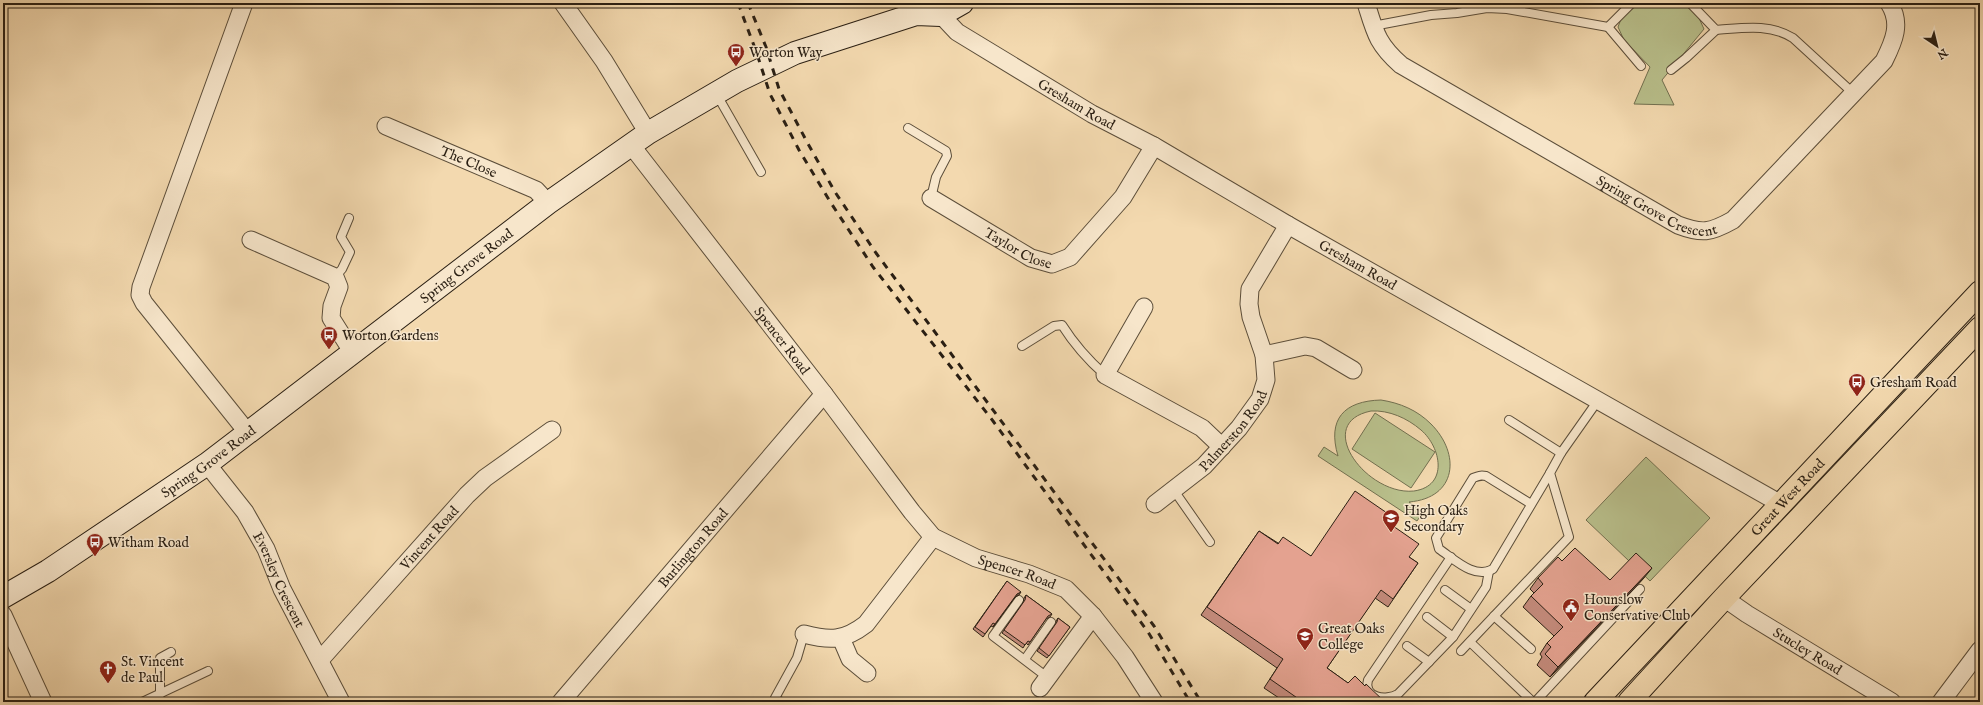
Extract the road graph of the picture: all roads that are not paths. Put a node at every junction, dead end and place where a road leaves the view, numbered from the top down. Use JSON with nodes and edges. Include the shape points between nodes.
{"nodes":[{"id":1,"x":244,"y":3,"type":"edge"},
{"id":2,"x":563,"y":3,"type":"edge"},
{"id":3,"x":962,"y":3,"type":"edge"},
{"id":4,"x":1366,"y":3,"type":"edge"},
{"id":5,"x":1632,"y":3,"type":"edge"},
{"id":6,"x":1690,"y":3,"type":"edge"},
{"id":7,"x":1890,"y":3,"type":"edge"},
{"id":8,"x":941,"y":15,"type":"junction"},
{"id":9,"x":1373,"y":26,"type":"junction"},
{"id":10,"x":1608,"y":27,"type":"junction"},
{"id":11,"x":1716,"y":30,"type":"junction"},
{"id":12,"x":1641,"y":66,"type":"dead end"},
{"id":13,"x":1671,"y":70,"type":"dead end"},
{"id":14,"x":716,"y":93,"type":"junction"},
{"id":15,"x":1853,"y":93,"type":"junction"},
{"id":16,"x":386,"y":126,"type":"dead end"},
{"id":17,"x":908,"y":128,"type":"dead end"},
{"id":18,"x":639,"y":139,"type":"junction"},
{"id":19,"x":1154,"y":146,"type":"junction"},
{"id":20,"x":761,"y":172,"type":"dead end"},
{"id":21,"x":930,"y":198,"type":"joint"},
{"id":22,"x":548,"y":203,"type":"junction"},
{"id":23,"x":349,"y":218,"type":"dead end"},
{"id":24,"x":1288,"y":225,"type":"junction"},
{"id":25,"x":251,"y":240,"type":"dead end"},
{"id":26,"x":335,"y":277,"type":"junction"},
{"id":27,"x":1980,"y":292,"type":"edge"},
{"id":28,"x":1144,"y":307,"type":"dead end"},
{"id":29,"x":1980,"y":328,"type":"edge"},
{"id":30,"x":1022,"y":346,"type":"dead end"},
{"id":31,"x":353,"y":353,"type":"junction"},
{"id":32,"x":1264,"y":355,"type":"junction"},
{"id":33,"x":1354,"y":370,"type":"dead end"},
{"id":34,"x":1105,"y":375,"type":"junction"},
{"id":35,"x":824,"y":394,"type":"junction"},
{"id":36,"x":1599,"y":399,"type":"junction"},
{"id":37,"x":1509,"y":420,"type":"dead end"},
{"id":38,"x":552,"y":430,"type":"dead end"},
{"id":39,"x":248,"y":433,"type":"junction"},
{"id":40,"x":1222,"y":447,"type":"junction"},
{"id":41,"x":1561,"y":453,"type":"junction"},
{"id":42,"x":206,"y":464,"type":"junction"},
{"id":43,"x":1550,"y":473,"type":"junction"},
{"id":44,"x":1173,"y":489,"type":"junction"},
{"id":45,"x":1155,"y":504,"type":"dead end"},
{"id":46,"x":1532,"y":504,"type":"junction"},
{"id":47,"x":1781,"y":504,"type":"junction"},
{"id":48,"x":934,"y":537,"type":"junction"},
{"id":49,"x":1210,"y":542,"type":"dead end"},
{"id":50,"x":1451,"y":557,"type":"junction"},
{"id":51,"x":1489,"y":571,"type":"junction"},
{"id":52,"x":1640,"y":589,"type":"edge"},
{"id":53,"x":1445,"y":590,"type":"dead end"},
{"id":54,"x":3,"y":597,"type":"edge"},
{"id":55,"x":1724,"y":598,"type":"junction"},
{"id":56,"x":1018,"y":600,"type":"dead end"},
{"id":57,"x":1471,"y":609,"type":"junction"},
{"id":58,"x":3,"y":615,"type":"edge"},
{"id":59,"x":1093,"y":616,"type":"junction"},
{"id":60,"x":1427,"y":616,"type":"dead end"},
{"id":61,"x":1494,"y":616,"type":"junction"},
{"id":62,"x":1051,"y":622,"type":"dead end"},
{"id":63,"x":804,"y":634,"type":"joint"},
{"id":64,"x":1453,"y":637,"type":"junction"},
{"id":65,"x":841,"y":638,"type":"junction"},
{"id":66,"x":1470,"y":642,"type":"junction"},
{"id":67,"x":1407,"y":646,"type":"dead end"},
{"id":68,"x":1530,"y":649,"type":"dead end"},
{"id":69,"x":1980,"y":650,"type":"edge"},
{"id":70,"x":1461,"y":651,"type":"dead end"},
{"id":71,"x":172,"y":652,"type":"dead end"},
{"id":72,"x":1025,"y":659,"type":"junction"},
{"id":73,"x":320,"y":660,"type":"junction"},
{"id":74,"x":1429,"y":662,"type":"junction"},
{"id":75,"x":208,"y":672,"type":"dead end"},
{"id":76,"x":867,"y":673,"type":"dead end"},
{"id":77,"x":1043,"y":682,"type":"joint"},
{"id":78,"x":160,"y":694,"type":"junction"},
{"id":79,"x":43,"y":702,"type":"edge"},
{"id":80,"x":142,"y":702,"type":"edge"},
{"id":81,"x":341,"y":702,"type":"edge"},
{"id":82,"x":561,"y":702,"type":"edge"},
{"id":83,"x":782,"y":702,"type":"edge"},
{"id":84,"x":1154,"y":702,"type":"edge"},
{"id":85,"x":1534,"y":702,"type":"edge"},
{"id":86,"x":1595,"y":702,"type":"edge"},
{"id":87,"x":1629,"y":702,"type":"edge"},
{"id":88,"x":1892,"y":702,"type":"edge"},
{"id":89,"x":1942,"y":702,"type":"edge"}],
"edges":[{"from":1,"to":39,"type":"street","via":[[141,286],[140,295]]},
{"from":2,"to":18,"type":"street","via":[[604,61]]},
{"from":3,"to":8,"type":"main road"},
{"from":4,"to":9,"type":"street","name":"Spring Grove Crescent"},
{"from":5,"to":10,"type":"lane"},
{"from":6,"to":11,"type":"lane"},
{"from":7,"to":15,"type":"street","name":"Spring Grove Crescent","via":[[1895,12],[1897,30],[1892,46],[1884,61]]},
{"from":8,"to":14,"type":"main road","name":"Spring Grove Road","via":[[916,14],[795,54]]},
{"from":8,"to":19,"type":"street","name":"Gresham Road","via":[[957,32],[1092,114]]},
{"from":9,"to":10,"type":"lane","via":[[1487,8],[1507,9]]},
{"from":9,"to":15,"type":"street","name":"Spring Grove Crescent","via":[[1386,52],[1401,65],[1694,231],[1709,232],[1732,220]]},
{"from":10,"to":12,"type":"lane"},
{"from":11,"to":13,"type":"lane"},
{"from":11,"to":15,"type":"lane","via":[[1749,27],[1770,28],[1783,32],[1793,38]]},
{"from":14,"to":18,"type":"main road","name":"Spring Grove Road"},
{"from":14,"to":20,"type":"lane"},
{"from":16,"to":22,"type":"street","name":"The Close","via":[[536,190]]},
{"from":17,"to":21,"type":"lane","via":[[946,151],[947,156],[936,177]]},
{"from":18,"to":22,"type":"main road","name":"Spring Grove Road"},
{"from":18,"to":35,"type":"street","name":"Spencer Road"},
{"from":19,"to":21,"type":"street","name":"Taylor Close","via":[[1123,197],[1070,257],[1052,264],[1031,258]]},
{"from":19,"to":24,"type":"street","name":"Gresham Road"},
{"from":22,"to":31,"type":"main road","name":"Spring Grove Road"},
{"from":23,"to":26,"type":"lane","via":[[341,237],[350,252]]},
{"from":24,"to":32,"type":"street","name":"Palmerston Road","via":[[1250,289],[1251,317]]},
{"from":24,"to":36,"type":"street","name":"Gresham Road"},
{"from":25,"to":26,"type":"street"},
{"from":26,"to":31,"type":"street","via":[[339,287],[332,306],[331,318]]},
{"from":27,"to":47,"type":"highway","name":"Great West Road"},
{"from":28,"to":34,"type":"street"},
{"from":29,"to":55,"type":"highway","name":"Great West Road"},
{"from":30,"to":34,"type":"lane","via":[[1054,326],[1062,325],[1089,362]]},
{"from":31,"to":39,"type":"main road","name":"Spring Grove Road"},
{"from":32,"to":33,"type":"street","via":[[1305,346],[1316,348]]},
{"from":32,"to":40,"type":"street","name":"Palmerston Road","via":[[1266,380],[1260,398]]},
{"from":34,"to":40,"type":"street","via":[[1202,428]]},
{"from":35,"to":48,"type":"street","name":"Spencer Road","via":[[912,512]]},
{"from":35,"to":82,"type":"street","name":"Burlington Road"},
{"from":36,"to":41,"type":"lane"},
{"from":36,"to":47,"type":"street","name":"Gresham Road"},
{"from":37,"to":41,"type":"lane"},
{"from":38,"to":73,"type":"street","name":"Vincent Road","via":[[485,478],[466,495]]},
{"from":39,"to":42,"type":"main road","name":"Spring Grove Road"},
{"from":40,"to":44,"type":"street","name":"Palmerston Road","via":[[1204,466]]},
{"from":41,"to":43,"type":"lane"},
{"from":42,"to":54,"type":"main road","name":"Spring Grove Road","via":[[48,571]]},
{"from":42,"to":73,"type":"street","name":"Eversley Crescent","via":[[245,512],[266,549],[282,589]]},
{"from":43,"to":46,"type":"lane"},
{"from":43,"to":61,"type":"lane","via":[[1569,537]]},
{"from":44,"to":45,"type":"street","name":"Palmerston Road"},
{"from":44,"to":49,"type":"lane"},
{"from":46,"to":50,"type":"lane","via":[[1486,476],[1473,478],[1436,538],[1439,549]]},
{"from":46,"to":51,"type":"lane"},
{"from":47,"to":86,"type":"highway","name":"Great West Road"},
{"from":48,"to":59,"type":"street","name":"Spencer Road","via":[[976,558],[1029,574],[1066,589]]},
{"from":48,"to":65,"type":"street","via":[[866,624]]},
{"from":50,"to":51,"type":"lane","via":[[1479,573]]},
{"from":50,"to":74,"type":"lane","via":[[1368,680],[1369,689],[1377,697],[1391,698]]},
{"from":51,"to":57,"type":"lane","via":[[1486,587]]},
{"from":52,"to":85,"type":"lane"},
{"from":53,"to":57,"type":"lane"},
{"from":55,"to":87,"type":"highway","name":"Great West Road"},
{"from":55,"to":88,"type":"street","name":"Stucley Road","via":[[1746,614]]},
{"from":56,"to":72,"type":"lane","via":[[993,636]]},
{"from":57,"to":64,"type":"lane"},
{"from":58,"to":79,"type":"street"},
{"from":59,"to":77,"type":"street"},
{"from":59,"to":84,"type":"street","name":"Spencer Road","via":[[1125,657]]},
{"from":60,"to":64,"type":"lane"},
{"from":61,"to":66,"type":"lane"},
{"from":61,"to":68,"type":"lane"},
{"from":62,"to":72,"type":"lane"},
{"from":63,"to":65,"type":"street","via":[[820,638]]},
{"from":63,"to":83,"type":"lane","via":[[797,658],[775,698]]},
{"from":64,"to":74,"type":"lane"},
{"from":65,"to":76,"type":"street","via":[[850,660]]},
{"from":66,"to":70,"type":"lane"},
{"from":66,"to":85,"type":"lane"},
{"from":67,"to":74,"type":"lane"},
{"from":69,"to":89,"type":"street"},
{"from":71,"to":78,"type":"lane","via":[[160,658]]},
{"from":72,"to":77,"type":"lane"},
{"from":73,"to":81,"type":"street","name":"Eversley Crescent"},
{"from":75,"to":78,"type":"lane"},
{"from":78,"to":80,"type":"lane"}]}
